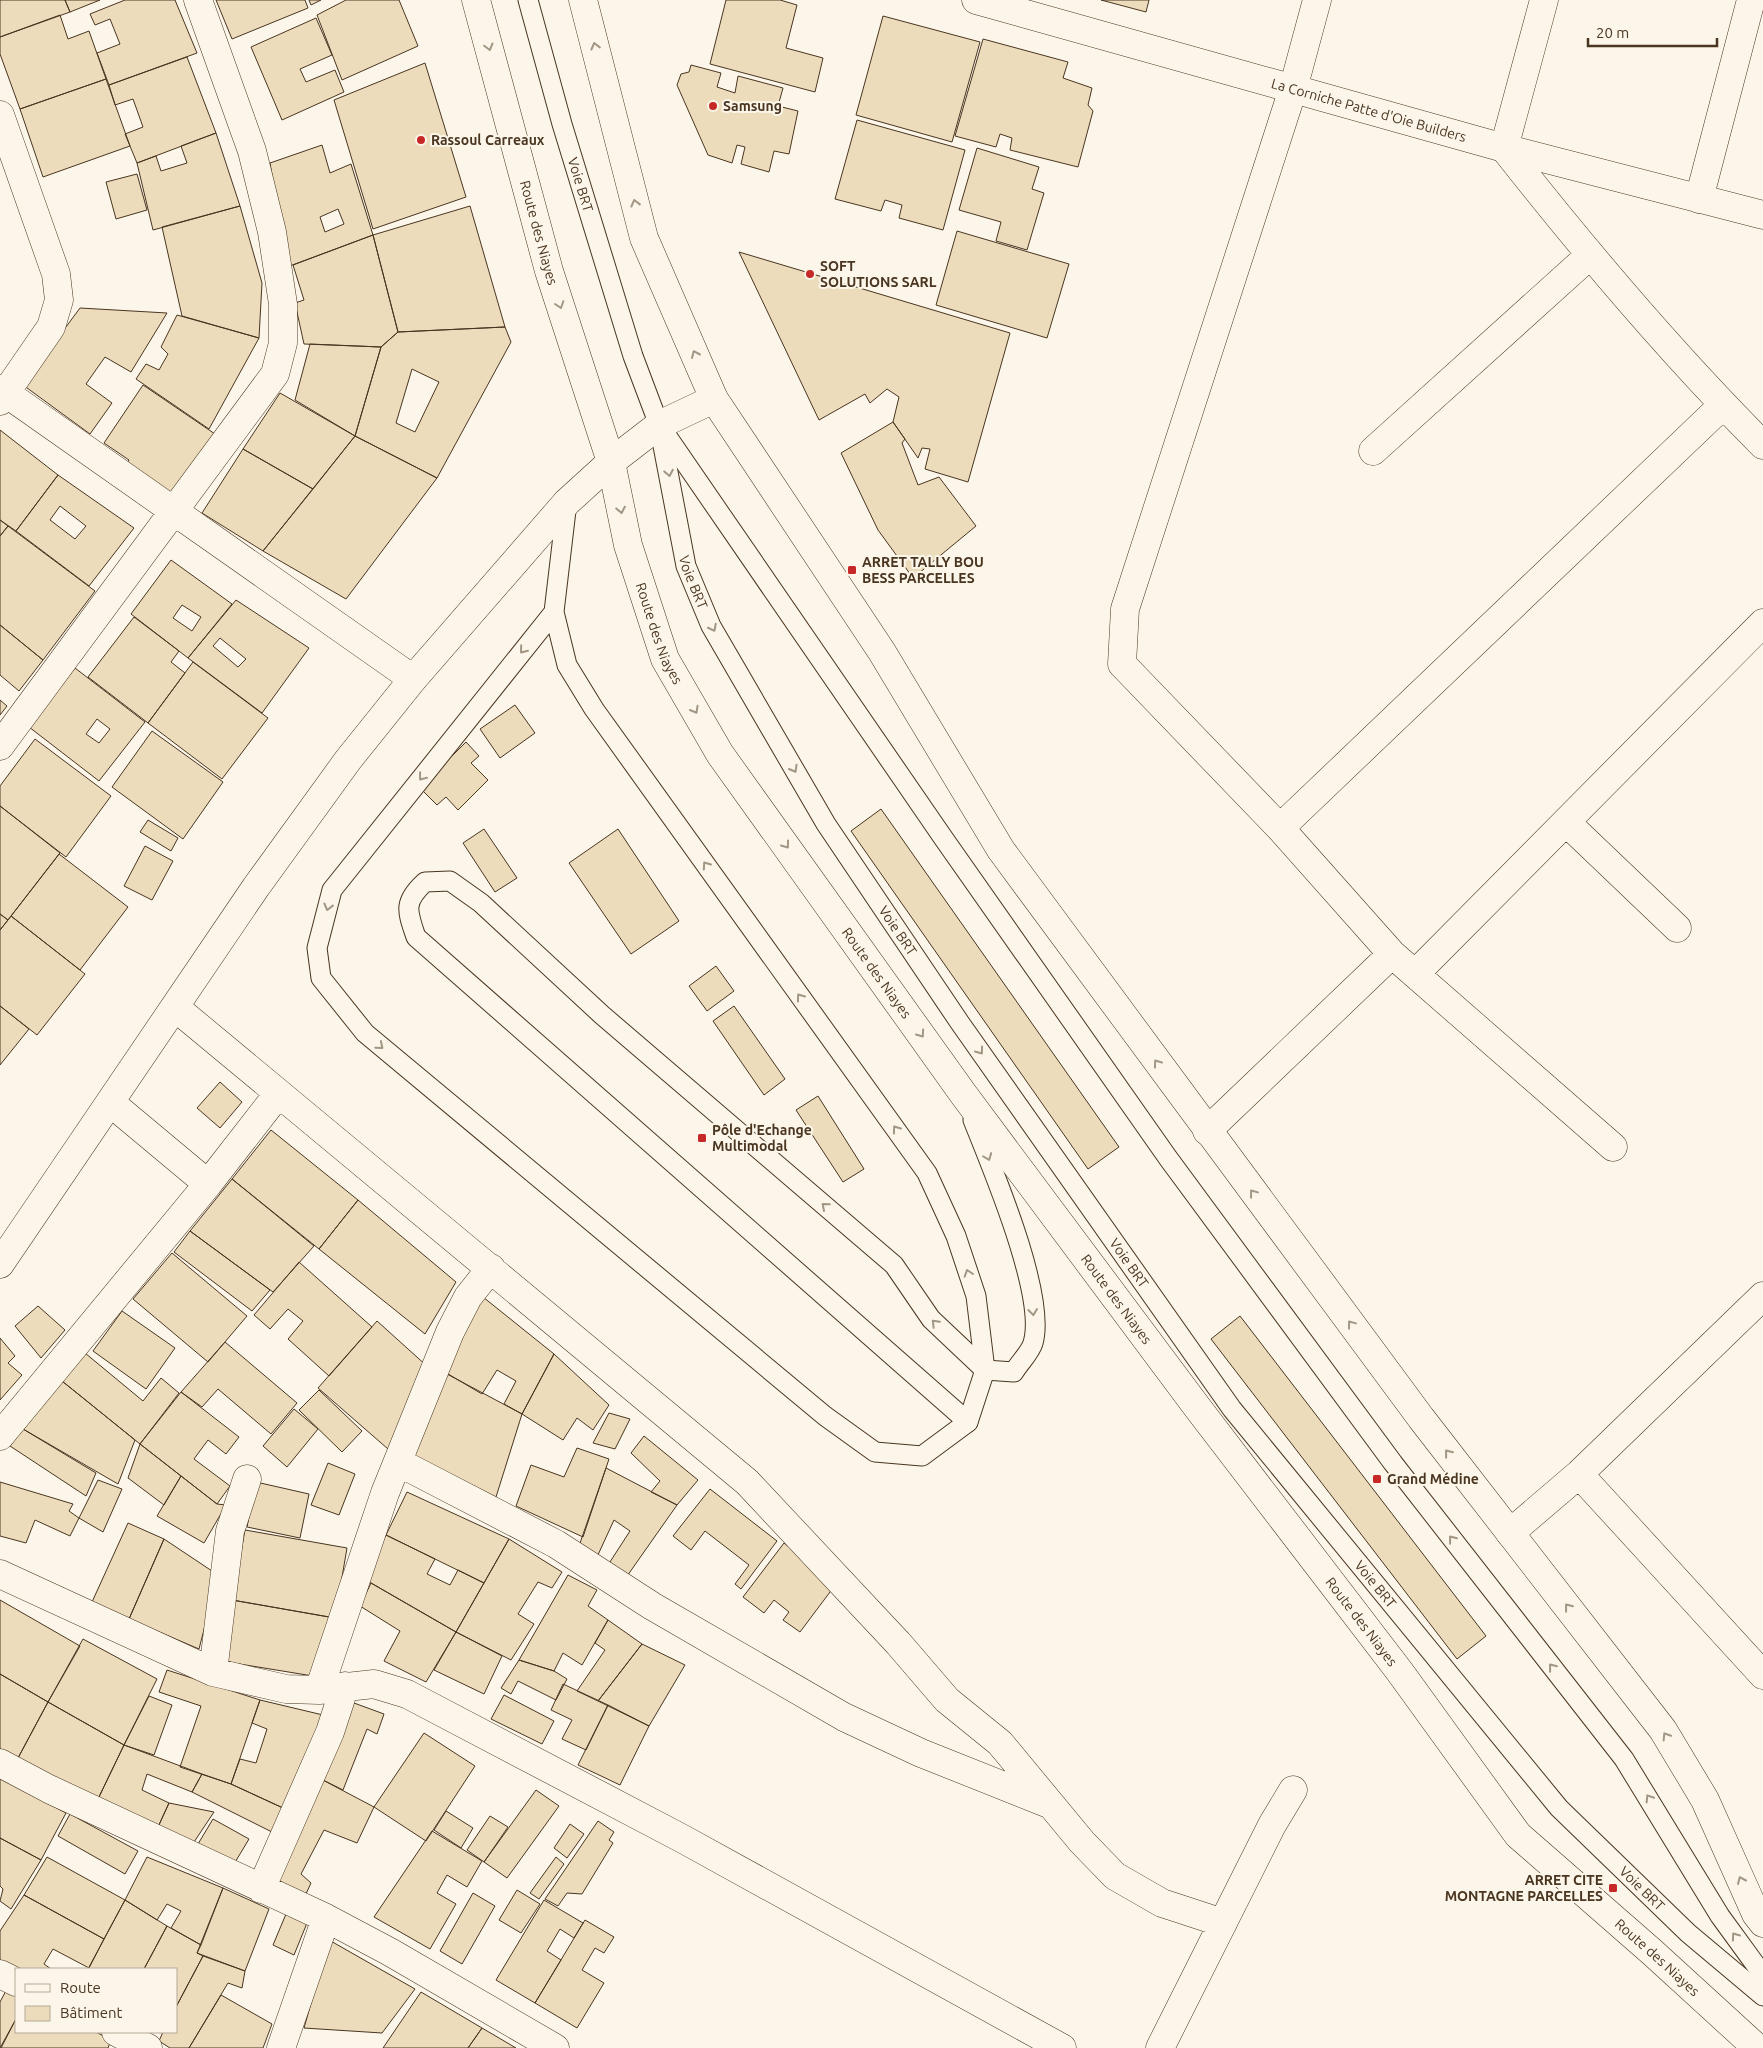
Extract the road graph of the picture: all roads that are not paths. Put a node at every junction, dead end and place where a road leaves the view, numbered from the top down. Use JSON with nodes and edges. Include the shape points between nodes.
{"nodes":[{"id":1,"x":198,"y":0,"type":"edge"},
{"id":2,"x":476,"y":0,"type":"edge"},
{"id":3,"x":528,"y":0,"type":"edge"},
{"id":4,"x":583,"y":0,"type":"edge"},
{"id":5,"x":976,"y":0,"type":"edge"},
{"id":6,"x":1317,"y":0,"type":"edge"},
{"id":7,"x":1544,"y":0,"type":"edge"},
{"id":8,"x":1752,"y":0,"type":"edge"},
{"id":9,"x":1293,"y":89,"type":"junction"},
{"id":10,"x":1,"y":119,"type":"edge"},
{"id":11,"x":1504,"y":148,"type":"junction"},
{"id":12,"x":1699,"y":199,"type":"junction"},
{"id":13,"x":1763,"y":215,"type":"edge"},
{"id":14,"x":1589,"y":256,"type":"junction"},
{"id":15,"x":2,"y":394,"type":"edge"},
{"id":16,"x":714,"y":399,"type":"junction"},
{"id":17,"x":1723,"y":405,"type":"junction"},
{"id":18,"x":660,"y":425,"type":"junction"},
{"id":19,"x":1763,"y":445,"type":"edge"},
{"id":20,"x":1373,"y":451,"type":"dead end"},
{"id":21,"x":611,"y":462,"type":"junction"},
{"id":22,"x":567,"y":502,"type":"junction"},
{"id":23,"x":175,"y":512,"type":"junction"},
{"id":24,"x":554,"y":612,"type":"junction"},
{"id":25,"x":1763,"y":623,"type":"edge"},
{"id":26,"x":413,"y":679,"type":"junction"},
{"id":27,"x":0,"y":746,"type":"edge"},
{"id":28,"x":1566,"y":822,"type":"junction"},
{"id":29,"x":1280,"y":828,"type":"junction"},
{"id":30,"x":1677,"y":928,"type":"dead end"},
{"id":31,"x":1392,"y":954,"type":"junction"},
{"id":32,"x":1415,"y":974,"type":"junction"},
{"id":33,"x":176,"y":1008,"type":"junction"},
{"id":34,"x":278,"y":1094,"type":"junction"},
{"id":35,"x":964,"y":1095,"type":"junction"},
{"id":36,"x":111,"y":1103,"type":"junction"},
{"id":37,"x":1207,"y":1131,"type":"junction"},
{"id":38,"x":1612,"y":1147,"type":"dead end"},
{"id":39,"x":208,"y":1184,"type":"junction"},
{"id":40,"x":0,"y":1264,"type":"edge"},
{"id":41,"x":491,"y":1268,"type":"junction"},
{"id":42,"x":1763,"y":1296,"type":"edge"},
{"id":43,"x":984,"y":1370,"type":"junction"},
{"id":44,"x":968,"y":1422,"type":"junction"},
{"id":45,"x":0,"y":1436,"type":"edge"},
{"id":46,"x":398,"y":1462,"type":"junction"},
{"id":47,"x":1579,"y":1474,"type":"junction"},
{"id":48,"x":247,"y":1479,"type":"dead end"},
{"id":49,"x":1510,"y":1533,"type":"junction"},
{"id":50,"x":0,"y":1574,"type":"edge"},
{"id":51,"x":213,"y":1672,"type":"junction"},
{"id":52,"x":1763,"y":1676,"type":"edge"},
{"id":53,"x":332,"y":1688,"type":"junction"},
{"id":54,"x":0,"y":1763,"type":"edge"},
{"id":55,"x":1293,"y":1790,"type":"dead end"},
{"id":56,"x":1052,"y":1805,"type":"junction"},
{"id":57,"x":260,"y":1889,"type":"junction"},
{"id":58,"x":326,"y":1918,"type":"junction"},
{"id":59,"x":1223,"y":1923,"type":"junction"},
{"id":60,"x":1763,"y":1923,"type":"edge"},
{"id":61,"x":0,"y":1974,"type":"edge"},
{"id":62,"x":1763,"y":1975,"type":"edge"},
{"id":63,"x":15,"y":1982,"type":"edge"},
{"id":64,"x":1763,"y":1996,"type":"edge"},
{"id":65,"x":118,"y":2033,"type":"edge"},
{"id":66,"x":148,"y":2048,"type":"edge"},
{"id":67,"x":282,"y":2048,"type":"edge"},
{"id":68,"x":555,"y":2048,"type":"edge"},
{"id":69,"x":1062,"y":2048,"type":"edge"},
{"id":70,"x":1160,"y":2048,"type":"edge"},
{"id":71,"x":1757,"y":2048,"type":"edge"}],
"edges":[{"from":1,"to":23,"type":"street","via":[[252,151],[272,232],[282,295],[283,343],[276,374]]},
{"from":2,"to":21,"type":"street","name":"Route des Niayes","one_way":true,"via":[[549,271]]},
{"from":3,"to":18,"type":"lane","name":"Voie BRT","via":[[633,356]]},
{"from":16,"to":4,"type":"street","one_way":true,"via":[[644,238]]},
{"from":5,"to":9,"type":"street","name":"La Corniche Patte d'Oie Builders"},
{"from":6,"to":9,"type":"street"},
{"from":7,"to":11,"type":"street"},
{"from":8,"to":12,"type":"street"},
{"from":9,"to":11,"type":"street","name":"La Corniche Patte d'Oie Builders"},
{"from":9,"to":29,"type":"street","via":[[1125,609],[1122,664]]},
{"from":10,"to":15,"type":"street","via":[[56,274],[59,300],[52,327]]},
{"from":11,"to":12,"type":"street","name":"La Corniche Patte d'Oie Builders"},
{"from":11,"to":14,"type":"street"},
{"from":12,"to":13,"type":"street","name":"La Corniche Patte d'Oie Builders"},
{"from":14,"to":17,"type":"street"},
{"from":14,"to":20,"type":"street"},
{"from":15,"to":23,"type":"street"},
{"from":16,"to":18,"type":"street"},
{"from":37,"to":16,"type":"street","one_way":true,"via":[[1001,850],[882,652]]},
{"from":17,"to":19,"type":"street"},
{"from":17,"to":29,"type":"street"},
{"from":18,"to":21,"type":"street"},
{"from":62,"to":18,"type":"lane","name":"Voie BRT","one_way":true,"via":[[1720,1916],[1624,1759],[1393,1463],[1168,1158]]},
{"from":18,"to":64,"type":"lane","name":"Voie BRT","one_way":true,"via":[[686,566],[711,626],[826,824],[960,1023],[1232,1409],[1553,1801],[1688,1933]]},
{"from":21,"to":22,"type":"street"},
{"from":21,"to":35,"type":"street","name":"Route des Niayes","one_way":true,"via":[[628,545],[665,659],[720,754]]},
{"from":22,"to":24,"type":"lane"},
{"from":22,"to":26,"type":"street"},
{"from":23,"to":26,"type":"street"},
{"from":23,"to":27,"type":"street"},
{"from":43,"to":24,"type":"lane","one_way":true,"via":[[976,1296],[956,1236],[927,1172],[594,709],[567,665]]},
{"from":24,"to":44,"type":"lane","one_way":true,"via":[[332,890],[317,948],[321,978],[365,1033],[825,1416],[875,1452],[922,1456]]},
{"from":25,"to":28,"type":"street"},
{"from":26,"to":33,"type":"street","via":[[348,760],[262,879]]},
{"from":28,"to":30,"type":"street"},
{"from":28,"to":32,"type":"street"},
{"from":29,"to":31,"type":"street"},
{"from":31,"to":32,"type":"street"},
{"from":31,"to":37,"type":"street"},
{"from":32,"to":38,"type":"street"},
{"from":33,"to":34,"type":"street"},
{"from":33,"to":36,"type":"street"},
{"from":34,"to":39,"type":"street"},
{"from":34,"to":41,"type":"street"},
{"from":35,"to":43,"type":"lane","one_way":true,"via":[[1022,1252],[1035,1316],[1033,1344],[1014,1372]]},
{"from":35,"to":71,"type":"street","name":"Route des Niayes","via":[[1400,1672],[1518,1835]]},
{"from":36,"to":39,"type":"street"},
{"from":36,"to":40,"type":"street"},
{"from":49,"to":37,"type":"street","one_way":true},
{"from":39,"to":45,"type":"street"},
{"from":41,"to":46,"type":"street","via":[[468,1298],[450,1332]]},
{"from":41,"to":56,"type":"street","via":[[747,1482],[947,1700],[1000,1743]]},
{"from":42,"to":47,"type":"street"},
{"from":43,"to":44,"type":"lane"},
{"from":43,"to":44,"type":"lane","one_way":true,"via":[[931,1319],[894,1265],[602,1015],[481,903],[450,882],[425,882],[413,893],[407,911],[416,937]]},
{"from":46,"to":53,"type":"street","via":[[385,1493]]},
{"from":46,"to":56,"type":"street","via":[[556,1544],[652,1606],[844,1717],[921,1753]]},
{"from":47,"to":49,"type":"street"},
{"from":47,"to":52,"type":"street"},
{"from":48,"to":51,"type":"street","via":[[230,1531]]},
{"from":60,"to":49,"type":"street","one_way":true,"via":[[1705,1800],[1663,1730]]},
{"from":50,"to":51,"type":"street"},
{"from":51,"to":53,"type":"street","via":[[286,1689]]},
{"from":53,"to":57,"type":"street","via":[[330,1732]]},
{"from":53,"to":69,"type":"street","via":[[374,1684],[407,1694],[682,1839]]},
{"from":54,"to":57,"type":"street"},
{"from":55,"to":59,"type":"street"},
{"from":56,"to":59,"type":"street","via":[[1115,1876],[1162,1903]]},
{"from":57,"to":58,"type":"street"},
{"from":58,"to":67,"type":"street"},
{"from":58,"to":68,"type":"street"},
{"from":59,"to":70,"type":"street"},
{"from":61,"to":63,"type":"street"},
{"from":65,"to":66,"type":"street"}]}
